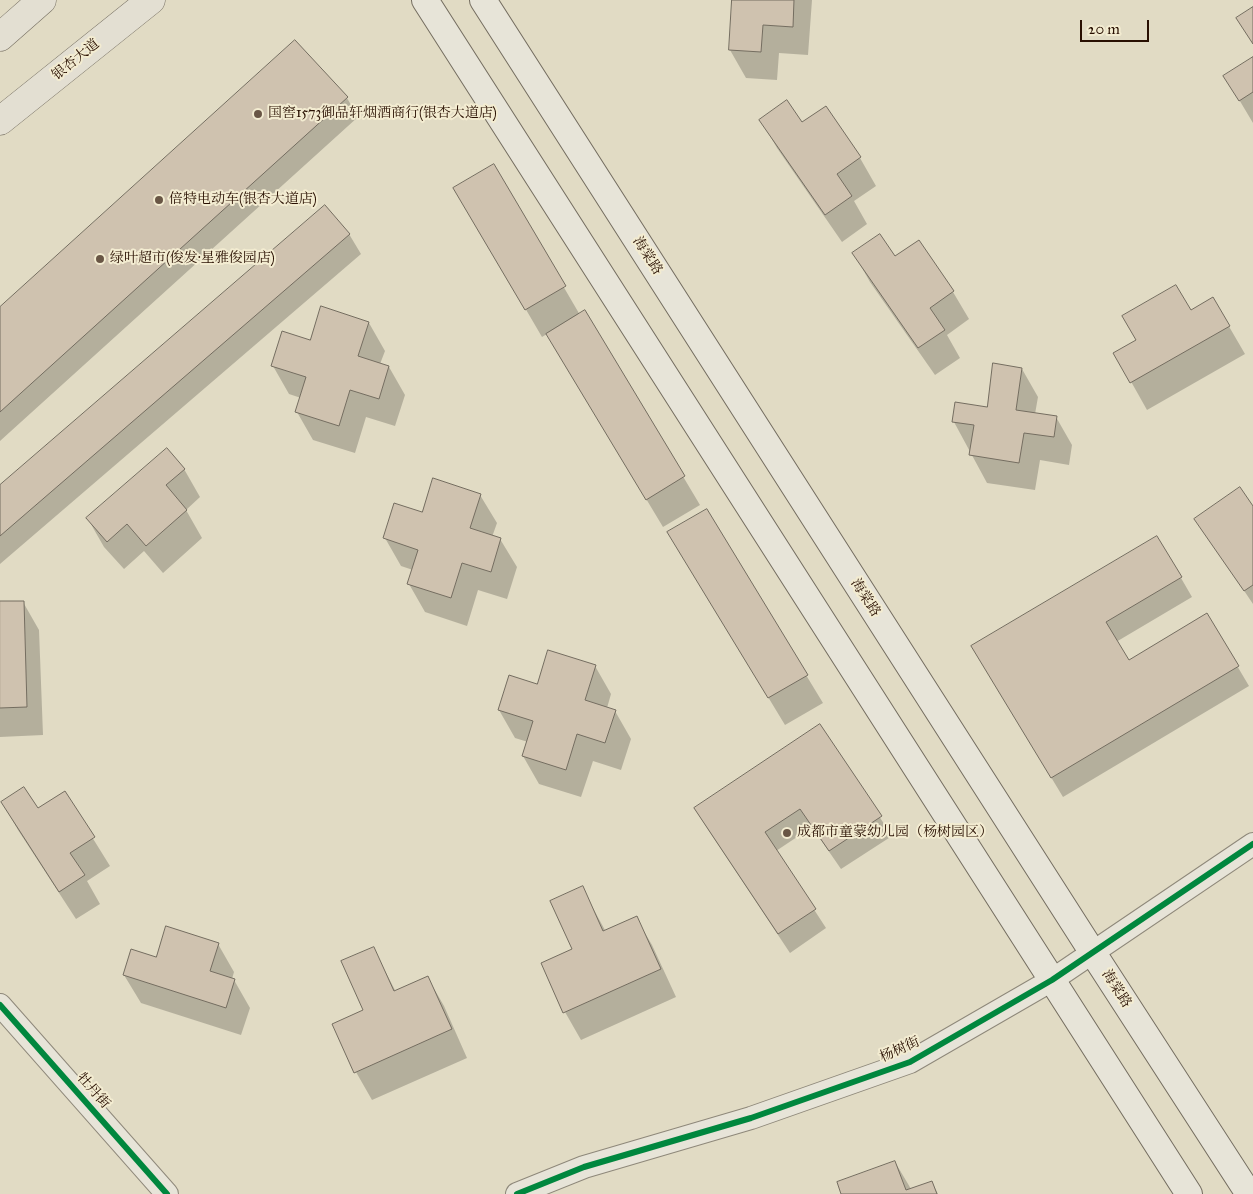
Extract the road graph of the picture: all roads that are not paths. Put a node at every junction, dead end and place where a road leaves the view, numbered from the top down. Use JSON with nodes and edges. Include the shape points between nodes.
{"nodes":[{"id":1,"x":42,"y":0,"type":"edge"},
{"id":2,"x":151,"y":0,"type":"edge"},
{"id":3,"x":425,"y":0,"type":"edge"},
{"id":4,"x":484,"y":0,"type":"edge"},
{"id":5,"x":0,"y":37,"type":"edge"},
{"id":6,"x":0,"y":121,"type":"edge"},
{"id":7,"x":1253,"y":844,"type":"edge"},
{"id":8,"x":1093,"y":953,"type":"junction"},
{"id":9,"x":1052,"y":980,"type":"junction"},
{"id":10,"x":0,"y":1005,"type":"edge"},
{"id":11,"x":167,"y":1194,"type":"edge"},
{"id":12,"x":516,"y":1194,"type":"edge"},
{"id":13,"x":1189,"y":1194,"type":"edge"},
{"id":14,"x":1248,"y":1194,"type":"edge"}],
"edges":[{"from":1,"to":5,"type":"main road"},
{"from":2,"to":6,"type":"main road","name":"银杏大道"},
{"from":3,"to":9,"type":"main road"},
{"from":4,"to":8,"type":"main road","name":"海棠路"},
{"from":7,"to":8,"type":"street","name":"杨树街"},
{"from":8,"to":9,"type":"street","name":"杨树街"},
{"from":8,"to":14,"type":"main road","name":"海棠路"},
{"from":9,"to":12,"type":"street","name":"杨树街","via":[[910,1062],[751,1118],[584,1167]]},
{"from":9,"to":13,"type":"main road"},
{"from":10,"to":11,"type":"street","name":"牡丹街"}]}
